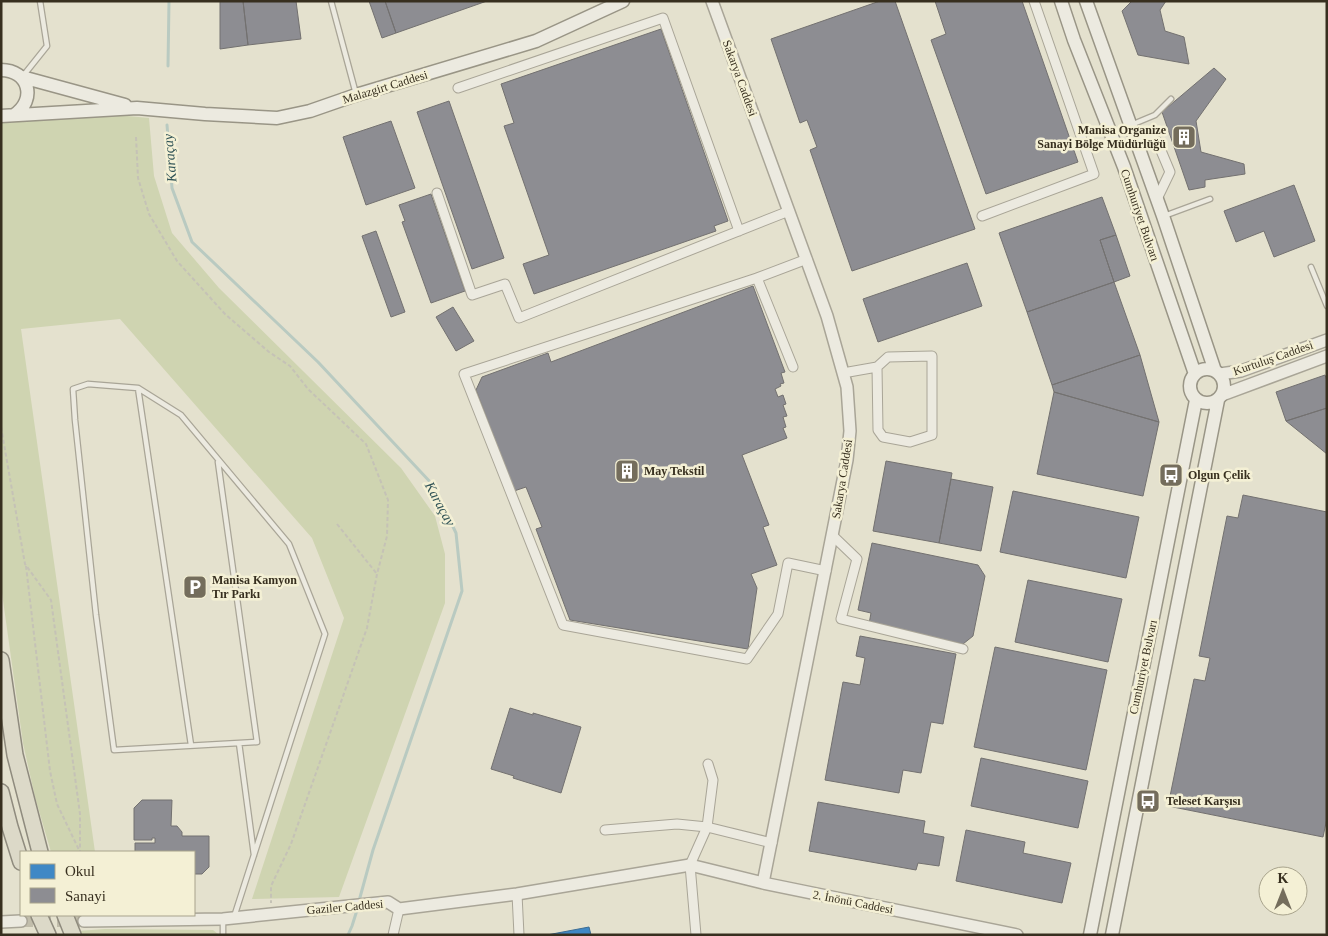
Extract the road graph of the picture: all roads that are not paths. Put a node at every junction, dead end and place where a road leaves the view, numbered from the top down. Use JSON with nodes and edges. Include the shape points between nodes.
{"nodes":[{"id":1,"x":40,"y":1,"type":"edge"},
{"id":2,"x":331,"y":1,"type":"edge"},
{"id":3,"x":623,"y":1,"type":"edge"},
{"id":4,"x":712,"y":1,"type":"edge"},
{"id":5,"x":1034,"y":1,"type":"edge"},
{"id":6,"x":1061,"y":1,"type":"edge"},
{"id":7,"x":1086,"y":1,"type":"edge"},
{"id":8,"x":4,"y":67,"type":"edge"},
{"id":9,"x":22,"y":78,"type":"junction"},
{"id":10,"x":458,"y":88,"type":"dead end"},
{"id":11,"x":356,"y":95,"type":"junction"},
{"id":12,"x":1171,"y":99,"type":"dead end"},
{"id":13,"x":137,"y":108,"type":"junction"},
{"id":14,"x":8,"y":116,"type":"edge"},
{"id":15,"x":1130,"y":127,"type":"junction"},
{"id":16,"x":437,"y":193,"type":"dead end"},
{"id":17,"x":1157,"y":199,"type":"junction"},
{"id":18,"x":1210,"y":199,"type":"dead end"},
{"id":19,"x":790,"y":211,"type":"junction"},
{"id":20,"x":982,"y":216,"type":"dead end"},
{"id":21,"x":1163,"y":216,"type":"junction"},
{"id":22,"x":739,"y":231,"type":"junction"},
{"id":23,"x":807,"y":259,"type":"junction"},
{"id":24,"x":1311,"y":266,"type":"dead end"},
{"id":25,"x":757,"y":278,"type":"junction"},
{"id":26,"x":1327,"y":306,"type":"edge"},
{"id":27,"x":1327,"y":340,"type":"edge"},
{"id":28,"x":1327,"y":356,"type":"edge"},
{"id":29,"x":877,"y":367,"type":"junction"},
{"id":30,"x":794,"y":368,"type":"dead end"},
{"id":31,"x":843,"y":373,"type":"junction"},
{"id":32,"x":1217,"y":373,"type":"junction"},
{"id":33,"x":1195,"y":374,"type":"junction"},
{"id":34,"x":138,"y":388,"type":"junction"},
{"id":35,"x":1220,"y":397,"type":"junction"},
{"id":36,"x":1196,"y":400,"type":"junction"},
{"id":37,"x":218,"y":460,"type":"junction"},
{"id":38,"x":832,"y":535,"type":"junction"},
{"id":39,"x":826,"y":571,"type":"junction"},
{"id":40,"x":963,"y":650,"type":"dead end"},
{"id":41,"x":1,"y":660,"type":"edge"},
{"id":42,"x":238,"y":743,"type":"junction"},
{"id":43,"x":191,"y":745,"type":"junction"},
{"id":44,"x":708,"y":764,"type":"dead end"},
{"id":45,"x":1,"y":792,"type":"edge"},
{"id":46,"x":707,"y":827,"type":"junction"},
{"id":47,"x":605,"y":830,"type":"dead end"},
{"id":48,"x":772,"y":842,"type":"junction"},
{"id":49,"x":40,"y":851,"type":"edge"},
{"id":50,"x":254,"y":855,"type":"junction"},
{"id":51,"x":20,"y":859,"type":"edge"},
{"id":52,"x":690,"y":865,"type":"junction"},
{"id":53,"x":763,"y":883,"type":"junction"},
{"id":54,"x":517,"y":894,"type":"junction"},
{"id":55,"x":399,"y":909,"type":"junction"},
{"id":56,"x":39,"y":916,"type":"edge"},
{"id":57,"x":65,"y":916,"type":"edge"},
{"id":58,"x":228,"y":919,"type":"junction"},
{"id":59,"x":21,"y":921,"type":"tunnel mouth"},
{"id":60,"x":84,"y":921,"type":"tunnel mouth"},
{"id":61,"x":1,"y":922,"type":"edge"},
{"id":62,"x":48,"y":935,"type":"edge"},
{"id":63,"x":73,"y":935,"type":"edge"},
{"id":64,"x":223,"y":935,"type":"edge"},
{"id":65,"x":393,"y":935,"type":"edge"},
{"id":66,"x":519,"y":935,"type":"edge"},
{"id":67,"x":696,"y":935,"type":"edge"},
{"id":68,"x":1018,"y":935,"type":"edge"},
{"id":69,"x":1090,"y":935,"type":"edge"},
{"id":70,"x":1112,"y":935,"type":"edge"}],
"edges":[{"from":1,"to":9,"type":"lane","via":[[47,46]]},
{"from":2,"to":11,"type":"lane"},
{"from":3,"to":11,"type":"main road","name":"Malazgirt Caddesi","via":[[536,41]]},
{"from":4,"to":19,"type":"street","name":"Sakarya Caddesi"},
{"from":5,"to":20,"type":"street","via":[[1094,174]]},
{"from":6,"to":33,"type":"main road","name":"Cumhuriyet Bulvarı","via":[[1124,167]]},
{"from":7,"to":15,"type":"main road","name":"Cumhuriyet Bulvarı"},
{"from":8,"to":9,"type":"main road"},
{"from":9,"to":13,"type":"main road"},
{"from":9,"to":14,"type":"main road","via":[[28,98],[25,105]]},
{"from":10,"to":22,"type":"street","via":[[663,18]]},
{"from":11,"to":13,"type":"main road","name":"Malazgirt Caddesi","via":[[310,112],[277,118]]},
{"from":12,"to":15,"type":"lane","via":[[1155,115]]},
{"from":13,"to":14,"type":"main road"},
{"from":15,"to":17,"type":"main road","name":"Cumhuriyet Bulvarı"},
{"from":15,"to":17,"type":"street","via":[[1157,141],[1170,172]]},
{"from":16,"to":22,"type":"street","via":[[472,295],[505,284],[518,318]]},
{"from":17,"to":21,"type":"main road","name":"Cumhuriyet Bulvarı"},
{"from":18,"to":21,"type":"lane"},
{"from":19,"to":22,"type":"street"},
{"from":19,"to":23,"type":"street","name":"Sakarya Caddesi"},
{"from":21,"to":32,"type":"main road","name":"Cumhuriyet Bulvarı"},
{"from":23,"to":25,"type":"street"},
{"from":23,"to":31,"type":"street","name":"Sakarya Caddesi"},
{"from":24,"to":26,"type":"lane"},
{"from":25,"to":30,"type":"street"},
{"from":25,"to":39,"type":"street","via":[[464,374],[563,625],[747,659],[778,614],[788,563]]},
{"from":27,"to":32,"type":"street","name":"Kurtuluş Caddesi","via":[[1241,371]]},
{"from":28,"to":35,"type":"street","name":"Kurtuluş Caddesi"},
{"from":29,"to":29,"type":"street","via":[[888,357],[932,356],[932,434],[910,442],[883,437],[878,430]]},
{"from":29,"to":31,"type":"street"},
{"from":31,"to":38,"type":"street","name":"Sakarya Caddesi","via":[[850,430]]},
{"from":32,"to":33,"type":"main road","via":[[1204,369]]},
{"from":32,"to":35,"type":"main road","via":[[1224,384]]},
{"from":33,"to":36,"type":"main road","via":[[1190,384]]},
{"from":34,"to":37,"type":"lane","via":[[181,415]]},
{"from":34,"to":43,"type":"lane"},
{"from":34,"to":43,"type":"lane","via":[[88,384],[73,389],[96,616],[114,750]]},
{"from":35,"to":36,"type":"main road","via":[[1207,403]]},
{"from":35,"to":70,"type":"main road","name":"Cumhuriyet Bulvarı"},
{"from":36,"to":69,"type":"main road","name":"Cumhuriyet Bulvarı"},
{"from":37,"to":42,"type":"lane","via":[[257,742]]},
{"from":37,"to":50,"type":"lane","via":[[289,544],[325,634]]},
{"from":38,"to":39,"type":"street","name":"Sakarya Caddesi"},
{"from":38,"to":40,"type":"street","via":[[857,559],[842,619]]},
{"from":39,"to":48,"type":"street","name":"Sakarya Caddesi"},
{"from":41,"to":49,"type":"highway","via":[[15,756]]},
{"from":42,"to":43,"type":"lane"},
{"from":42,"to":50,"type":"lane"},
{"from":44,"to":46,"type":"street","via":[[713,780]]},
{"from":45,"to":51,"type":"highway"},
{"from":46,"to":47,"type":"street","via":[[677,824]]},
{"from":46,"to":48,"type":"street"},
{"from":46,"to":52,"type":"street"},
{"from":48,"to":53,"type":"street","name":"Sakarya Caddesi"},
{"from":50,"to":58,"type":"lane"},
{"from":52,"to":53,"type":"street","name":"2. İnönü Caddesi"},
{"from":52,"to":54,"type":"street","name":"Gaziler Caddesi"},
{"from":52,"to":67,"type":"street"},
{"from":53,"to":68,"type":"street","name":"2. İnönü Caddesi"},
{"from":54,"to":55,"type":"street","name":"Gaziler Caddesi"},
{"from":54,"to":66,"type":"street"},
{"from":55,"to":58,"type":"street","name":"Gaziler Caddesi","via":[[388,902]]},
{"from":55,"to":65,"type":"street"},
{"from":56,"to":62,"type":"highway"},
{"from":57,"to":63,"type":"highway"},
{"from":58,"to":60,"type":"street","name":"Gaziler Caddesi"},
{"from":58,"to":64,"type":"lane"},
{"from":59,"to":61,"type":"street"}]}
